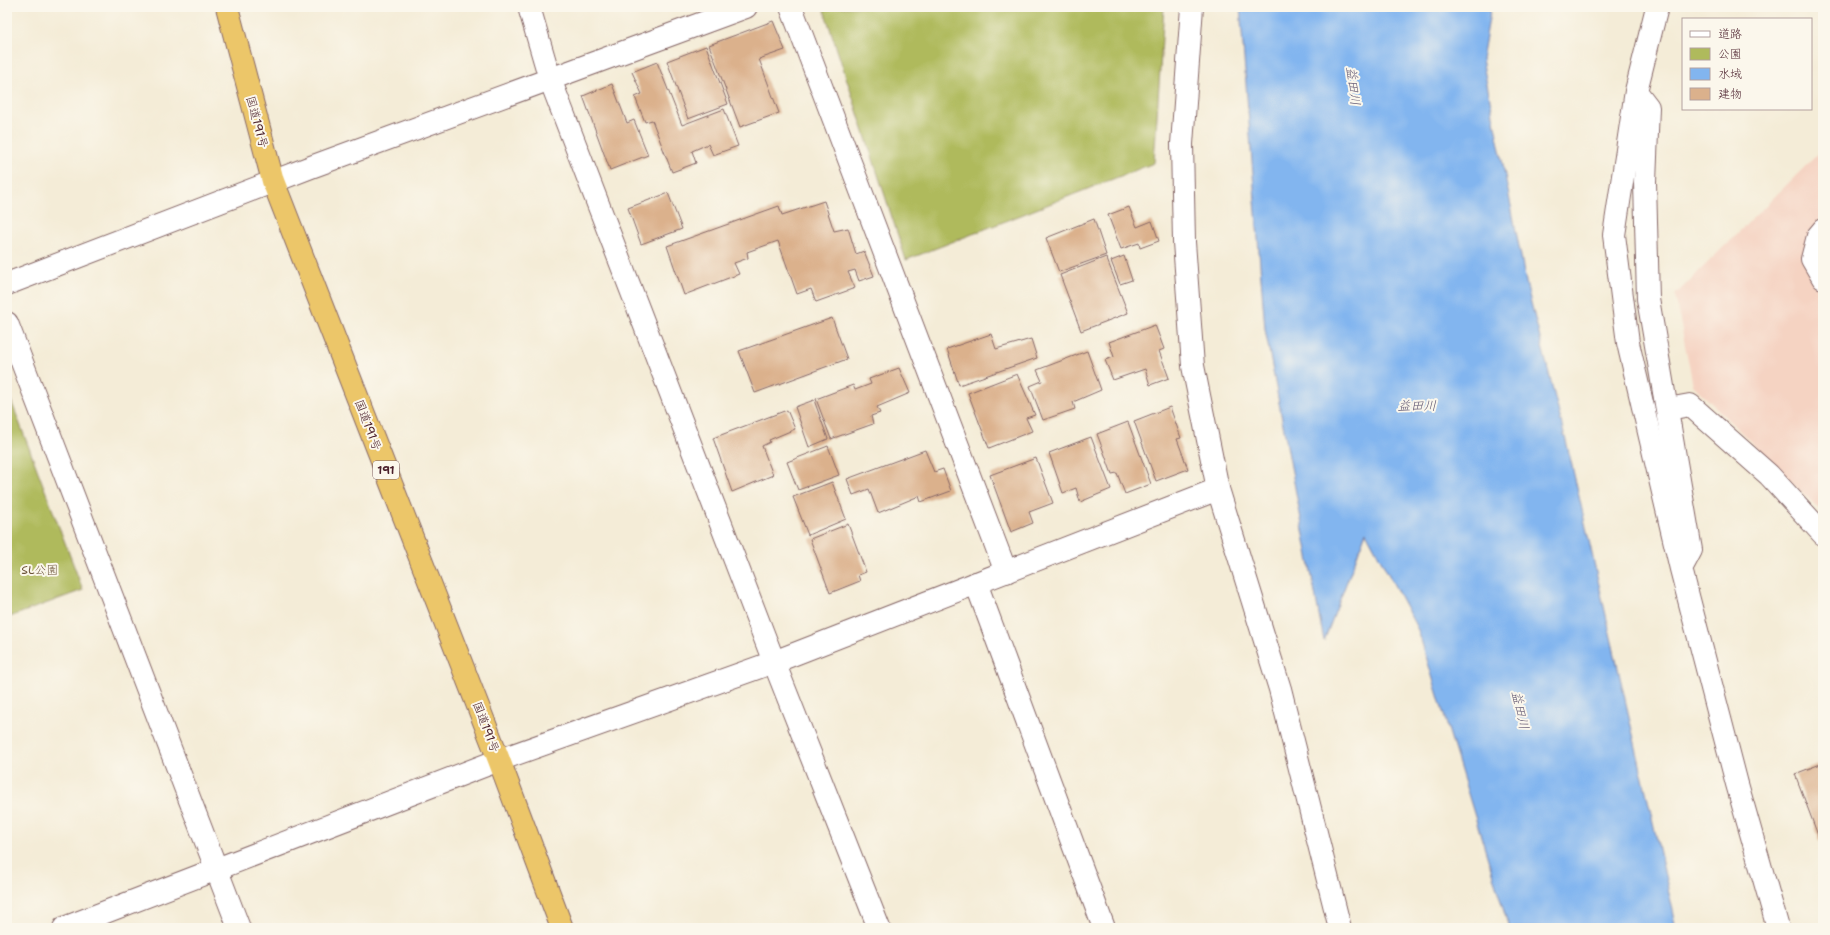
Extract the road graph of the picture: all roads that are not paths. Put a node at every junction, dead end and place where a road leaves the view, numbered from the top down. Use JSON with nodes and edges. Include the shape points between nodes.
{"nodes":[{"id":1,"x":227,"y":7,"type":"edge"},
{"id":2,"x":529,"y":7,"type":"edge"},
{"id":3,"x":746,"y":7,"type":"edge"},
{"id":4,"x":791,"y":7,"type":"edge"},
{"id":5,"x":1192,"y":7,"type":"edge"},
{"id":6,"x":1658,"y":7,"type":"edge"},
{"id":7,"x":550,"y":79,"type":"junction"},
{"id":8,"x":1636,"y":91,"type":"junction"},
{"id":9,"x":273,"y":181,"type":"junction"},
{"id":10,"x":1823,"y":230,"type":"edge"},
{"id":11,"x":1823,"y":278,"type":"edge"},
{"id":12,"x":7,"y":284,"type":"edge"},
{"id":13,"x":7,"y":323,"type":"edge"},
{"id":14,"x":1668,"y":409,"type":"junction"},
{"id":15,"x":1218,"y":489,"type":"junction"},
{"id":16,"x":1823,"y":534,"type":"edge"},
{"id":17,"x":1681,"y":569,"type":"junction"},
{"id":18,"x":1006,"y":572,"type":"junction"},
{"id":19,"x":976,"y":583,"type":"junction"},
{"id":20,"x":774,"y":662,"type":"junction"},
{"id":21,"x":499,"y":760,"type":"junction"},
{"id":22,"x":216,"y":869,"type":"junction"},
{"id":23,"x":64,"y":928,"type":"edge"},
{"id":24,"x":239,"y":928,"type":"edge"},
{"id":25,"x":562,"y":928,"type":"edge"},
{"id":26,"x":879,"y":928,"type":"edge"},
{"id":27,"x":1104,"y":928,"type":"edge"},
{"id":28,"x":1340,"y":928,"type":"edge"},
{"id":29,"x":1778,"y":928,"type":"edge"}],
"edges":[{"from":1,"to":9,"type":"highway","name":"国道191号","number":"191"},
{"from":2,"to":7,"type":"street"},
{"from":3,"to":7,"type":"street"},
{"from":4,"to":18,"type":"street"},
{"from":5,"to":15,"type":"street","via":[[1182,144],[1184,242],[1193,366]]},
{"from":6,"to":8,"type":"street"},
{"from":7,"to":9,"type":"street"},
{"from":7,"to":20,"type":"street"},
{"from":8,"to":14,"type":"street","via":[[1648,106],[1645,182],[1648,299]]},
{"from":8,"to":17,"type":"street","via":[[1614,235],[1628,344]]},
{"from":9,"to":12,"type":"street"},
{"from":9,"to":21,"type":"highway","name":"国道191号","number":"191"},
{"from":10,"to":11,"type":"street","via":[[1818,236],[1812,259]]},
{"from":13,"to":22,"type":"street"},
{"from":14,"to":16,"type":"street","via":[[1690,405],[1769,475]]},
{"from":14,"to":17,"type":"street","via":[[1691,550]]},
{"from":15,"to":18,"type":"street"},
{"from":15,"to":28,"type":"street","via":[[1280,689]]},
{"from":17,"to":29,"type":"street","via":[[1737,784]]},
{"from":18,"to":19,"type":"street"},
{"from":19,"to":20,"type":"street"},
{"from":19,"to":27,"type":"street"},
{"from":20,"to":21,"type":"street"},
{"from":20,"to":26,"type":"street"},
{"from":21,"to":22,"type":"street"},
{"from":21,"to":25,"type":"highway","name":"国道191号","number":"191"},
{"from":22,"to":23,"type":"street"},
{"from":22,"to":24,"type":"street"}]}
